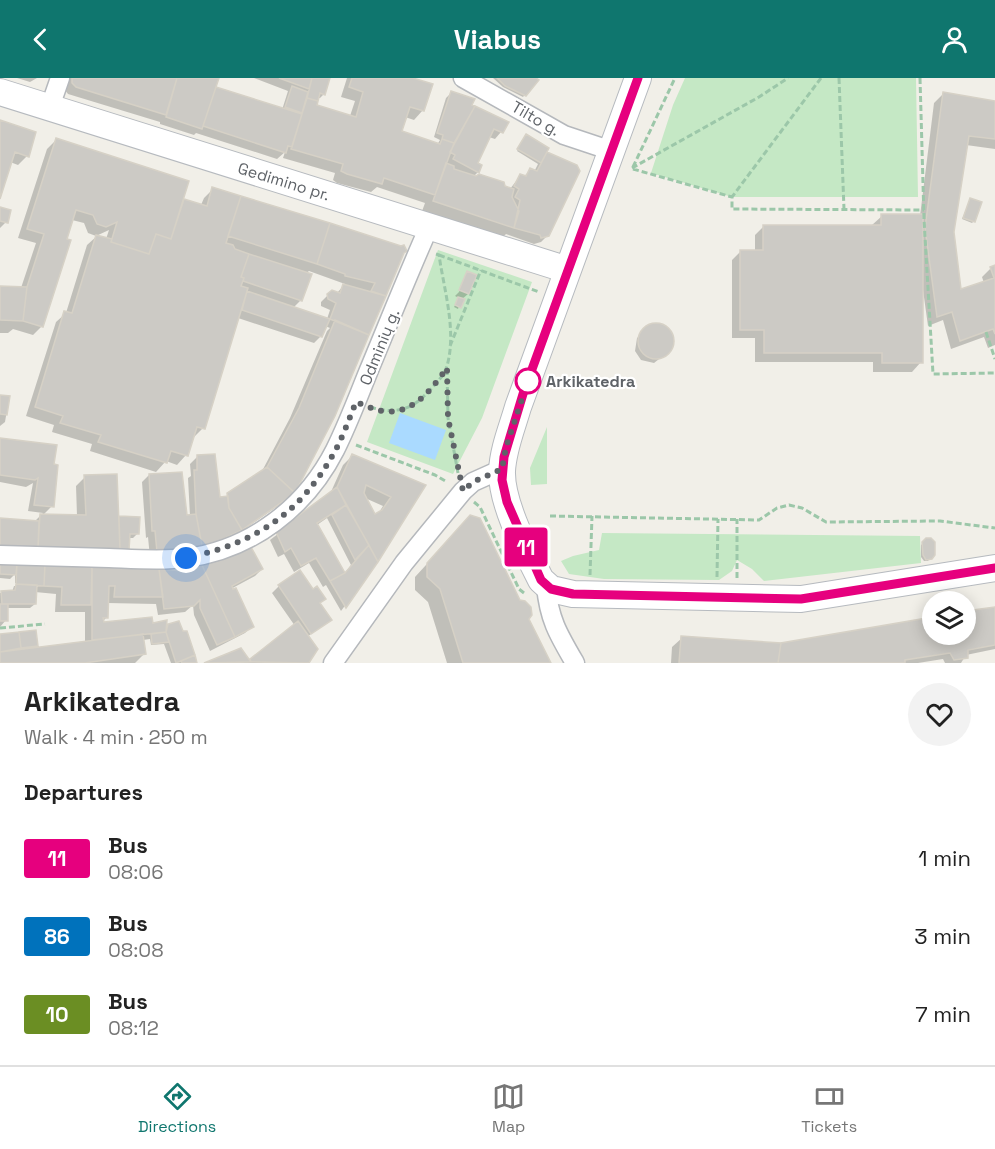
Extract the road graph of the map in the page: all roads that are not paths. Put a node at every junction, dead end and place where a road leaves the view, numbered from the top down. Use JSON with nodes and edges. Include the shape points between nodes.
{"nodes":[{"id":1,"x":60,"y":78,"type":"edge"},
{"id":2,"x":463,"y":78,"type":"edge"},
{"id":3,"x":638,"y":78,"type":"edge"},
{"id":4,"x":0,"y":92,"type":"edge"},
{"id":5,"x":50,"y":107,"type":"junction"},
{"id":6,"x":612,"y":151,"type":"junction"},
{"id":7,"x":425,"y":237,"type":"junction"},
{"id":8,"x":568,"y":270,"type":"junction"},
{"id":9,"x":502,"y":469,"type":"junction"},
{"id":10,"x":0,"y":555,"type":"edge"},
{"id":11,"x":995,"y":568,"type":"edge"},
{"id":12,"x":546,"y":585,"type":"junction"},
{"id":13,"x":333,"y":663,"type":"edge"},
{"id":14,"x":575,"y":663,"type":"edge"}],
"edges":[{"from":1,"to":5,"type":"street"},
{"from":2,"to":6,"type":"street","name":"Tilto g.","via":[[564,135]]},
{"from":3,"to":6,"type":"main road"},
{"from":4,"to":5,"type":"main road","name":"Gedimino pr."},
{"from":5,"to":7,"type":"main road","name":"Gedimino pr."},
{"from":6,"to":8,"type":"main road"},
{"from":7,"to":8,"type":"main road","name":"Gedimino pr."},
{"from":7,"to":10,"type":"street","name":"Odminių g.","via":[[334,452],[313,486],[279,519],[240,543],[186,558]]},
{"from":8,"to":9,"type":"main road","via":[[518,407]]},
{"from":9,"to":12,"type":"main road","via":[[507,502]]},
{"from":9,"to":13,"type":"street","via":[[463,491],[404,562]]},
{"from":11,"to":12,"type":"main road","via":[[801,599],[573,594]]},
{"from":12,"to":14,"type":"street","via":[[554,628]]}]}
